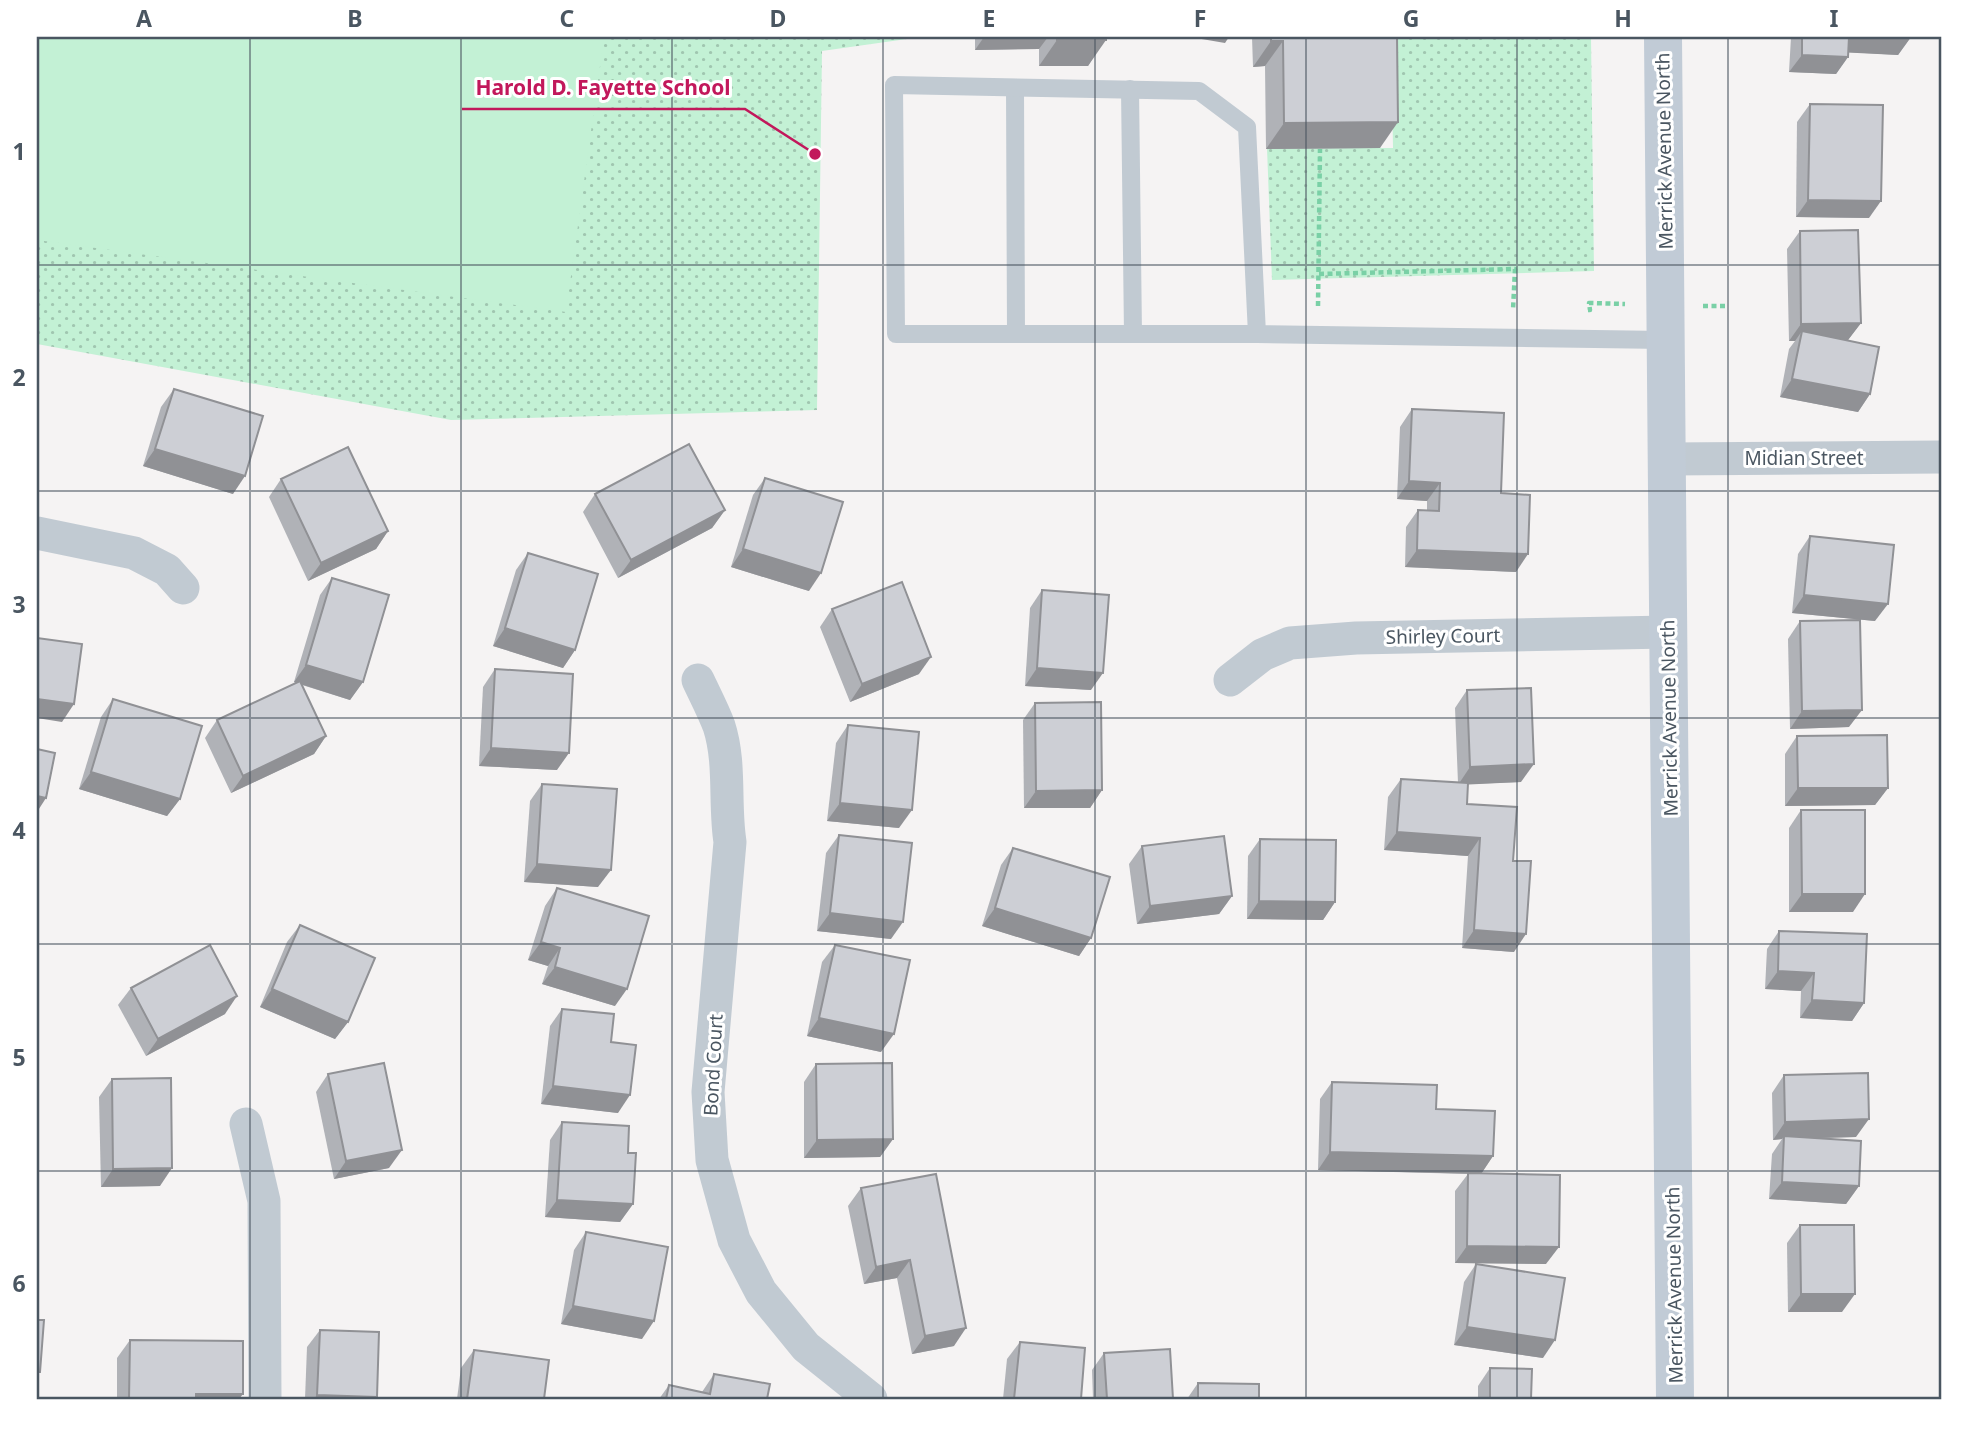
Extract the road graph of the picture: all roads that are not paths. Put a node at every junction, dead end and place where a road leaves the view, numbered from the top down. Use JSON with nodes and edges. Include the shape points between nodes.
{"nodes":[{"id":1,"x":1663,"y":37,"type":"edge"},
{"id":2,"x":1015,"y":88,"type":"junction"},
{"id":3,"x":1130,"y":89,"type":"junction"},
{"id":4,"x":1665,"y":323,"type":"junction"},
{"id":5,"x":1016,"y":334,"type":"junction"},
{"id":6,"x":1133,"y":334,"type":"junction"},
{"id":7,"x":1257,"y":334,"type":"junction"},
{"id":8,"x":1941,"y":457,"type":"edge"},
{"id":9,"x":1667,"y":459,"type":"junction"},
{"id":10,"x":37,"y":533,"type":"edge"},
{"id":11,"x":183,"y":588,"type":"dead end"},
{"id":12,"x":1668,"y":632,"type":"junction"},
{"id":13,"x":698,"y":680,"type":"dead end"},
{"id":14,"x":1230,"y":680,"type":"dead end"},
{"id":15,"x":246,"y":1124,"type":"dead end"},
{"id":16,"x":265,"y":1399,"type":"edge"},
{"id":17,"x":871,"y":1399,"type":"edge"},
{"id":18,"x":1675,"y":1399,"type":"edge"}],
"edges":[{"from":1,"to":4,"type":"main road","name":"Merrick Avenue North"},
{"from":2,"to":3,"type":"lane"},
{"from":2,"to":5,"type":"lane"},
{"from":2,"to":5,"type":"lane","via":[[894,85],[896,334]]},
{"from":3,"to":6,"type":"lane"},
{"from":3,"to":7,"type":"lane","via":[[1199,91],[1247,127]]},
{"from":4,"to":7,"type":"lane"},
{"from":4,"to":9,"type":"main road","name":"Merrick Avenue North"},
{"from":5,"to":6,"type":"lane"},
{"from":6,"to":7,"type":"lane"},
{"from":8,"to":9,"type":"street","name":"Midian Street"},
{"from":9,"to":12,"type":"main road","name":"Merrick Avenue North"},
{"from":10,"to":11,"type":"street","via":[[134,554],[167,570]]},
{"from":12,"to":14,"type":"street","name":"Shirley Court","via":[[1290,643],[1262,655]]},
{"from":12,"to":18,"type":"main road","name":"Merrick Avenue North"},
{"from":13,"to":17,"type":"street","name":"Bond Court","via":[[719,727],[727,766],[730,842],[708,1092],[712,1160],[734,1241],[761,1292],[806,1347]]},
{"from":15,"to":16,"type":"street","via":[[264,1202]]}]}
